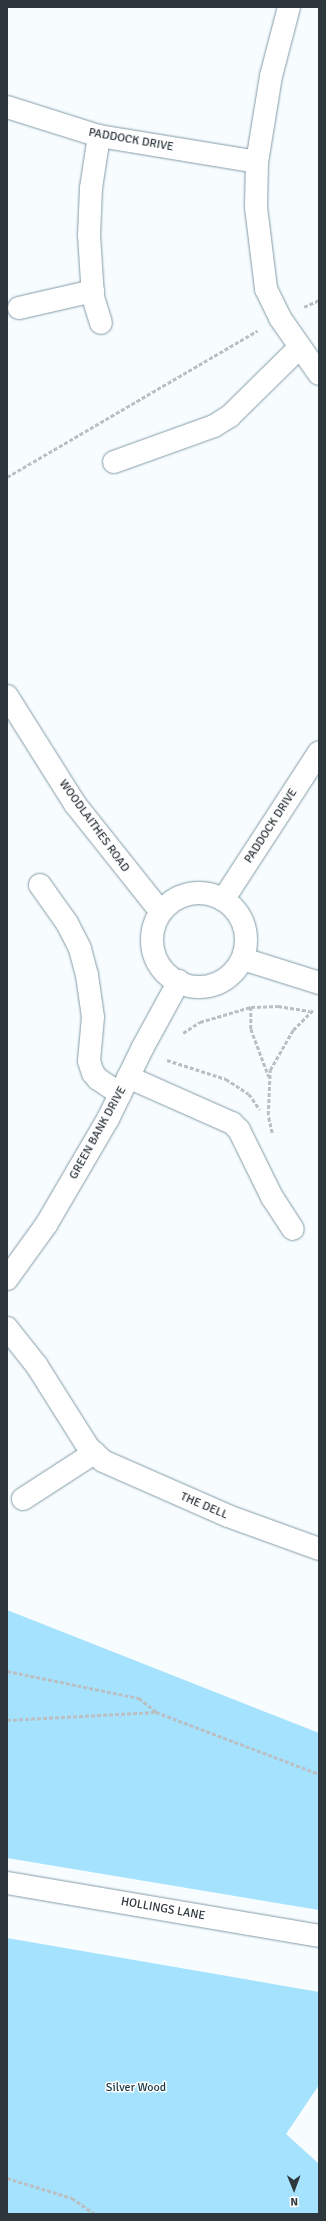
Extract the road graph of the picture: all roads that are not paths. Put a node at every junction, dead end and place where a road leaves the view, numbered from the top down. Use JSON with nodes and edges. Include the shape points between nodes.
{"nodes":[{"id":1,"x":289,"y":7,"type":"edge"},
{"id":2,"x":7,"y":107,"type":"edge"},
{"id":3,"x":99,"y":136,"type":"junction"},
{"id":4,"x":257,"y":162,"type":"junction"},
{"id":5,"x":93,"y":291,"type":"junction"},
{"id":6,"x":19,"y":308,"type":"dead end"},
{"id":7,"x":101,"y":323,"type":"dead end"},
{"id":8,"x":299,"y":348,"type":"junction"},
{"id":9,"x":319,"y":374,"type":"edge"},
{"id":10,"x":114,"y":462,"type":"dead end"},
{"id":11,"x":7,"y":696,"type":"edge"},
{"id":12,"x":319,"y":752,"type":"edge"},
{"id":13,"x":40,"y":885,"type":"dead end"},
{"id":14,"x":223,"y":900,"type":"junction"},
{"id":15,"x":161,"y":912,"type":"junction"},
{"id":16,"x":243,"y":959,"type":"junction"},
{"id":17,"x":179,"y":982,"type":"junction"},
{"id":18,"x":319,"y":982,"type":"edge"},
{"id":19,"x":124,"y":1085,"type":"junction"},
{"id":20,"x":293,"y":1229,"type":"dead end"},
{"id":21,"x":7,"y":1279,"type":"edge"},
{"id":22,"x":7,"y":1328,"type":"edge"},
{"id":23,"x":94,"y":1453,"type":"junction"},
{"id":24,"x":23,"y":1499,"type":"dead end"},
{"id":25,"x":319,"y":1549,"type":"edge"},
{"id":26,"x":7,"y":1882,"type":"edge"},
{"id":27,"x":319,"y":1936,"type":"edge"}],
"edges":[{"from":1,"to":4,"type":"street","via":[[271,76]]},
{"from":2,"to":3,"type":"street","name":"PADDOCK DRIVE"},
{"from":3,"to":4,"type":"street","name":"PADDOCK DRIVE"},
{"from":3,"to":5,"type":"street","via":[[91,188]]},
{"from":4,"to":8,"type":"street","via":[[256,207],[266,289]]},
{"from":5,"to":6,"type":"street"},
{"from":5,"to":7,"type":"street"},
{"from":8,"to":9,"type":"street"},
{"from":8,"to":10,"type":"street","via":[[230,416],[214,426]]},
{"from":11,"to":15,"type":"street","name":"WOODLAITHES ROAD","via":[[75,804]]},
{"from":12,"to":14,"type":"street","name":"PADDOCK DRIVE"},
{"from":13,"to":19,"type":"street","via":[[67,923],[80,949],[88,975],[93,1017],[89,1061],[93,1073],[98,1079]]},
{"from":14,"to":15,"type":"street","via":[[214,895],[191,894],[174,901]]},
{"from":14,"to":16,"type":"street","via":[[238,913],[245,925],[247,945]]},
{"from":15,"to":17,"type":"street","via":[[154,925],[154,955],[167,974]]},
{"from":16,"to":17,"type":"street","via":[[231,976],[215,985],[199,987]]},
{"from":16,"to":18,"type":"street"},
{"from":17,"to":19,"type":"street","name":"GREEN BANK DRIVE"},
{"from":19,"to":20,"type":"street","via":[[232,1123],[239,1130],[272,1197]]},
{"from":19,"to":21,"type":"street","name":"GREEN BANK DRIVE","via":[[46,1225]]},
{"from":22,"to":23,"type":"street","name":"THE DELL","via":[[37,1366]]},
{"from":23,"to":24,"type":"street"},
{"from":23,"to":25,"type":"street","name":"THE DELL","via":[[103,1461],[228,1516]]},
{"from":26,"to":27,"type":"street","name":"HOLLINGS LANE"}]}
